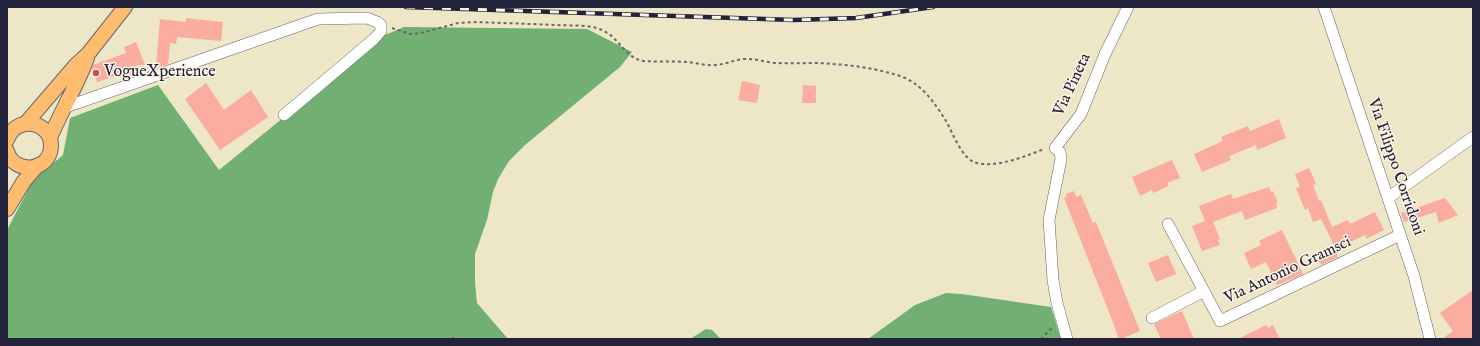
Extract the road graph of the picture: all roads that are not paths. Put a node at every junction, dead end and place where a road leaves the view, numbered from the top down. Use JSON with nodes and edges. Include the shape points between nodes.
{"nodes":[{"id":1,"x":125,"y":7,"type":"edge"},
{"id":2,"x":1128,"y":7,"type":"edge"},
{"id":3,"x":1324,"y":7,"type":"edge"},
{"id":4,"x":88,"y":54,"type":"junction"},
{"id":5,"x":63,"y":108,"type":"junction"},
{"id":6,"x":284,"y":115,"type":"dead end"},
{"id":7,"x":13,"y":131,"type":"edge"},
{"id":8,"x":1473,"y":137,"type":"edge"},
{"id":9,"x":50,"y":138,"type":"junction"},
{"id":10,"x":8,"y":157,"type":"edge"},
{"id":11,"x":38,"y":165,"type":"junction"},
{"id":12,"x":1388,"y":198,"type":"junction"},
{"id":13,"x":7,"y":209,"type":"edge"},
{"id":14,"x":1168,"y":224,"type":"dead end"},
{"id":15,"x":1400,"y":235,"type":"junction"},
{"id":16,"x":1204,"y":291,"type":"junction"},
{"id":17,"x":1152,"y":318,"type":"dead end"},
{"id":18,"x":1067,"y":339,"type":"edge"},
{"id":19,"x":1430,"y":339,"type":"edge"}],
"edges":[{"from":1,"to":4,"type":"main road"},
{"from":2,"to":18,"type":"street","name":"Via Pineta","via":[[1080,114],[1055,148],[1060,152],[1061,159],[1049,220],[1056,303]]},
{"from":3,"to":12,"type":"street","name":"Via Filippo Corridoni"},
{"from":4,"to":5,"type":"main road"},
{"from":4,"to":7,"type":"main road"},
{"from":5,"to":6,"type":"street","via":[[318,19],[367,18],[380,25],[381,31],[374,39]]},
{"from":5,"to":9,"type":"main road"},
{"from":7,"to":9,"type":"main road","via":[[36,124]]},
{"from":8,"to":12,"type":"street"},
{"from":9,"to":11,"type":"main road","via":[[51,148],[48,156]]},
{"from":10,"to":11,"type":"main road","via":[[25,168]]},
{"from":11,"to":13,"type":"main road","via":[[24,181]]},
{"from":12,"to":15,"type":"street","name":"Via Filippo Corridoni"},
{"from":14,"to":16,"type":"street","name":"Via Antonio Gramsci"},
{"from":15,"to":16,"type":"street","name":"Via Antonio Gramsci","via":[[1220,321]]},
{"from":15,"to":19,"type":"street","name":"Via Filippo Corridoni","via":[[1414,276]]},
{"from":16,"to":17,"type":"street","name":"Via Antonio Gramsci"}]}
